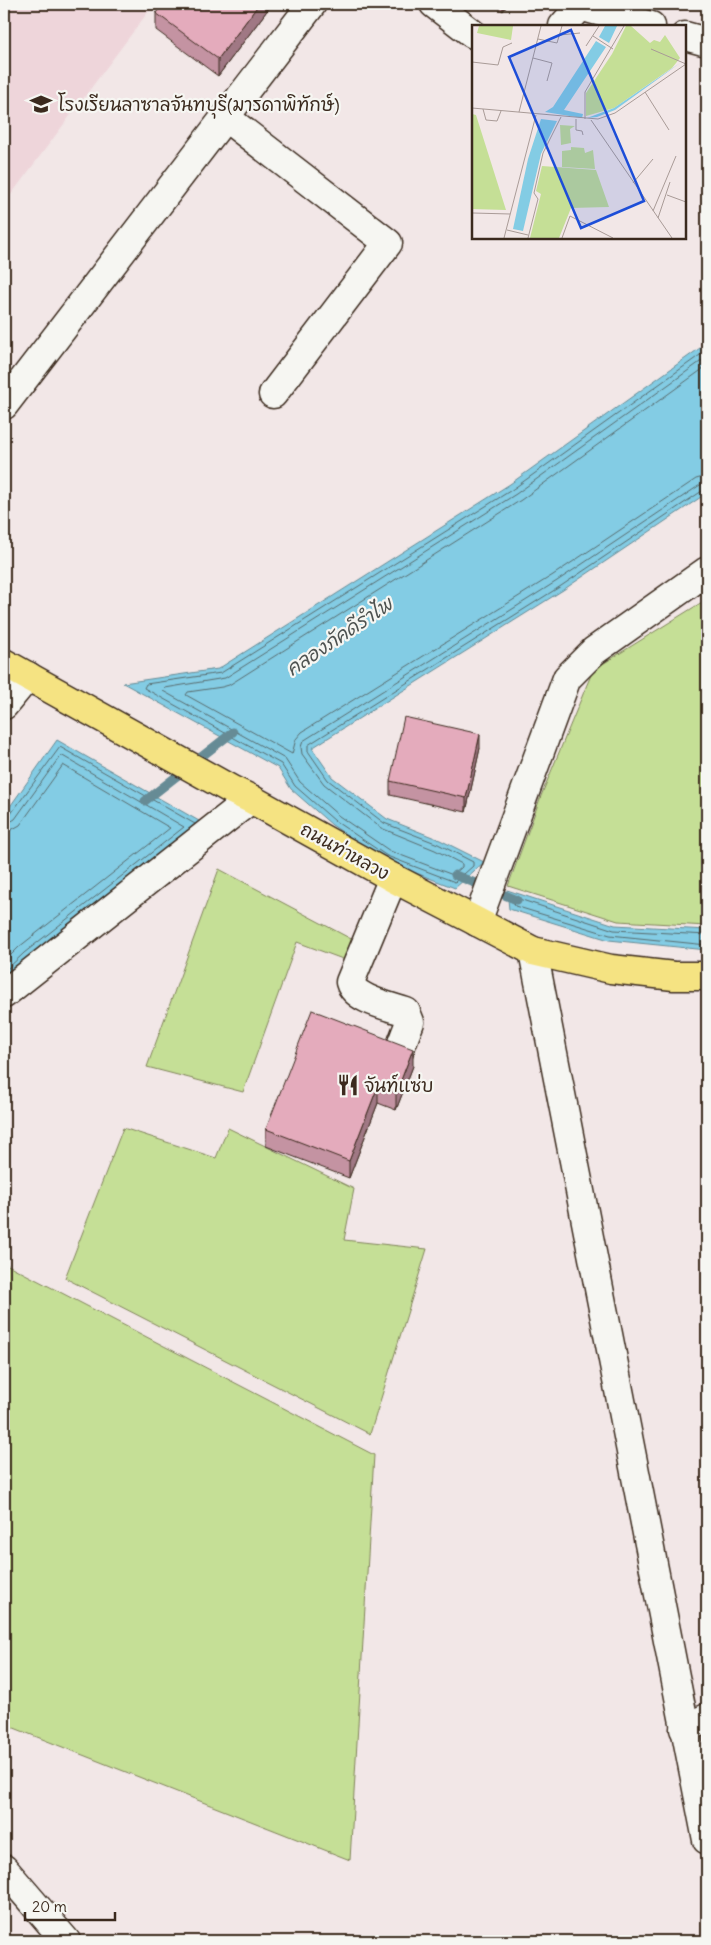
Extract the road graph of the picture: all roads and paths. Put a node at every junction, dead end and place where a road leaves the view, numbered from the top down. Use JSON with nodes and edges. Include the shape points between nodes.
{"nodes":[{"id":1,"x":312,"y":4,"type":"edge"},
{"id":2,"x":434,"y":4,"type":"edge"},
{"id":3,"x":575,"y":12,"type":"edge"},
{"id":4,"x":646,"y":25,"type":"edge"},
{"id":5,"x":472,"y":32,"type":"edge"},
{"id":6,"x":686,"y":36,"type":"edge"},
{"id":7,"x":707,"y":42,"type":"edge"},
{"id":8,"x":225,"y":117,"type":"junction"},
{"id":9,"x":272,"y":394,"type":"dead end"},
{"id":10,"x":4,"y":405,"type":"edge"},
{"id":11,"x":707,"y":571,"type":"edge"},
{"id":12,"x":4,"y":663,"type":"edge"},
{"id":13,"x":28,"y":676,"type":"junction"},
{"id":14,"x":4,"y":705,"type":"edge"},
{"id":15,"x":242,"y":795,"type":"junction"},
{"id":16,"x":393,"y":878,"type":"junction"},
{"id":17,"x":477,"y":922,"type":"junction"},
{"id":18,"x":533,"y":951,"type":"junction"},
{"id":19,"x":707,"y":976,"type":"edge"},
{"id":20,"x":4,"y":994,"type":"edge"},
{"id":21,"x":397,"y":1056,"type":"edge"},
{"id":22,"x":696,"y":1724,"type":"edge"},
{"id":23,"x":707,"y":1840,"type":"edge"},
{"id":24,"x":4,"y":1869,"type":"edge"},
{"id":25,"x":66,"y":1941,"type":"edge"}],
"edges":[{"from":1,"to":8,"type":"street"},
{"from":2,"to":5,"type":"street"},
{"from":3,"to":4,"type":"street"},
{"from":6,"to":7,"type":"street"},
{"from":8,"to":9,"type":"street","via":[[388,243]]},
{"from":8,"to":10,"type":"street"},
{"from":11,"to":17,"type":"street","via":[[594,651],[568,678]]},
{"from":12,"to":13,"type":"main road","name":"ถนนท่าหลวง"},
{"from":13,"to":14,"type":"street"},
{"from":13,"to":15,"type":"main road","name":"ถนนท่าหลวง"},
{"from":15,"to":16,"type":"main road","name":"ถนนท่าหลวง"},
{"from":15,"to":20,"type":"street"},
{"from":16,"to":17,"type":"main road","name":"ถนนท่าหลวง"},
{"from":16,"to":21,"type":"street","via":[[350,982],[358,995],[406,1012],[410,1022]]},
{"from":17,"to":18,"type":"main road","name":"ถนนท่าหลวง"},
{"from":18,"to":19,"type":"main road","name":"ถนนท่าหลวง","via":[[612,968],[674,976]]},
{"from":18,"to":22,"type":"street"},
{"from":22,"to":23,"type":"street"},
{"from":24,"to":25,"type":"street"}]}
